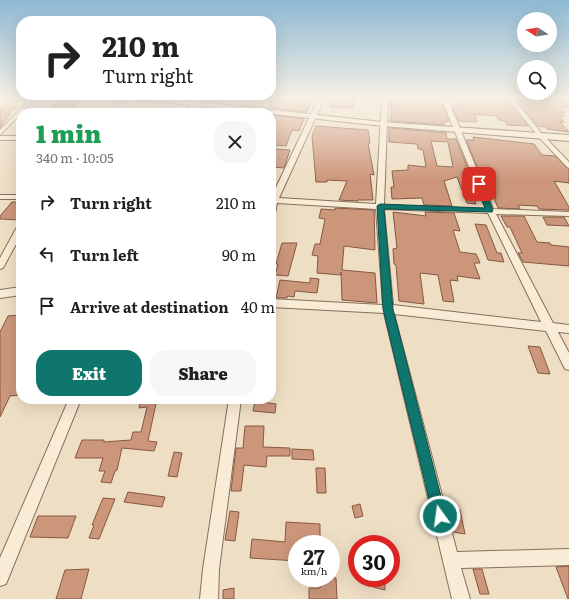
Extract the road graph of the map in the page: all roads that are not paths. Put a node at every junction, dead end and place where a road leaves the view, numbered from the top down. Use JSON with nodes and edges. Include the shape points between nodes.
{"nodes":[{"id":1,"x":383,"y":124,"type":"edge"},
{"id":2,"x":8,"y":125,"type":"edge"},
{"id":3,"x":309,"y":125,"type":"edge"},
{"id":4,"x":395,"y":125,"type":"edge"},
{"id":5,"x":454,"y":125,"type":"edge"},
{"id":6,"x":532,"y":125,"type":"edge"},
{"id":7,"x":456,"y":130,"type":"junction"},
{"id":8,"x":0,"y":133,"type":"edge"},
{"id":9,"x":540,"y":135,"type":"junction"},
{"id":10,"x":0,"y":138,"type":"edge"},
{"id":11,"x":16,"y":138,"type":"edge"},
{"id":12,"x":569,"y":138,"type":"edge"},
{"id":13,"x":569,"y":166,"type":"edge"},
{"id":14,"x":276,"y":194,"type":"edge"},
{"id":15,"x":0,"y":196,"type":"edge"},
{"id":16,"x":16,"y":197,"type":"edge"},
{"id":17,"x":276,"y":200,"type":"edge"},
{"id":18,"x":380,"y":206,"type":"junction"},
{"id":19,"x":490,"y":210,"type":"junction"},
{"id":20,"x":569,"y":214,"type":"edge"},
{"id":21,"x":16,"y":236,"type":"edge"},
{"id":22,"x":0,"y":266,"type":"edge"},
{"id":23,"x":16,"y":292,"type":"edge"},
{"id":24,"x":0,"y":294,"type":"edge"},
{"id":25,"x":276,"y":303,"type":"edge"},
{"id":26,"x":388,"y":309,"type":"junction"},
{"id":27,"x":548,"y":325,"type":"junction"},
{"id":28,"x":569,"y":328,"type":"edge"},
{"id":29,"x":569,"y":365,"type":"edge"},
{"id":30,"x":73,"y":404,"type":"edge"},
{"id":31,"x":234,"y":404,"type":"edge"},
{"id":32,"x":569,"y":557,"type":"edge"},
{"id":33,"x":450,"y":560,"type":"junction"},
{"id":34,"x":0,"y":578,"type":"edge"},
{"id":35,"x":209,"y":599,"type":"edge"},
{"id":36,"x":461,"y":599,"type":"edge"}],
"edges":[{"from":1,"to":18,"type":"street"},
{"from":2,"to":8,"type":"street"},
{"from":3,"to":14,"type":"street"},
{"from":4,"to":7,"type":"street"},
{"from":5,"to":7,"type":"street"},
{"from":6,"to":9,"type":"street"},
{"from":7,"to":9,"type":"street"},
{"from":7,"to":19,"type":"street"},
{"from":9,"to":12,"type":"street"},
{"from":9,"to":13,"type":"street"},
{"from":10,"to":11,"type":"street"},
{"from":15,"to":16,"type":"street"},
{"from":17,"to":18,"type":"street"},
{"from":18,"to":19,"type":"street"},
{"from":18,"to":26,"type":"street"},
{"from":19,"to":20,"type":"street"},
{"from":19,"to":27,"type":"street"},
{"from":21,"to":22,"type":"street"},
{"from":23,"to":24,"type":"street"},
{"from":25,"to":26,"type":"street"},
{"from":26,"to":27,"type":"street"},
{"from":26,"to":33,"type":"street"},
{"from":27,"to":28,"type":"street"},
{"from":27,"to":29,"type":"street"},
{"from":30,"to":34,"type":"street"},
{"from":31,"to":35,"type":"street"},
{"from":32,"to":33,"type":"street"},
{"from":33,"to":36,"type":"street"}]}
